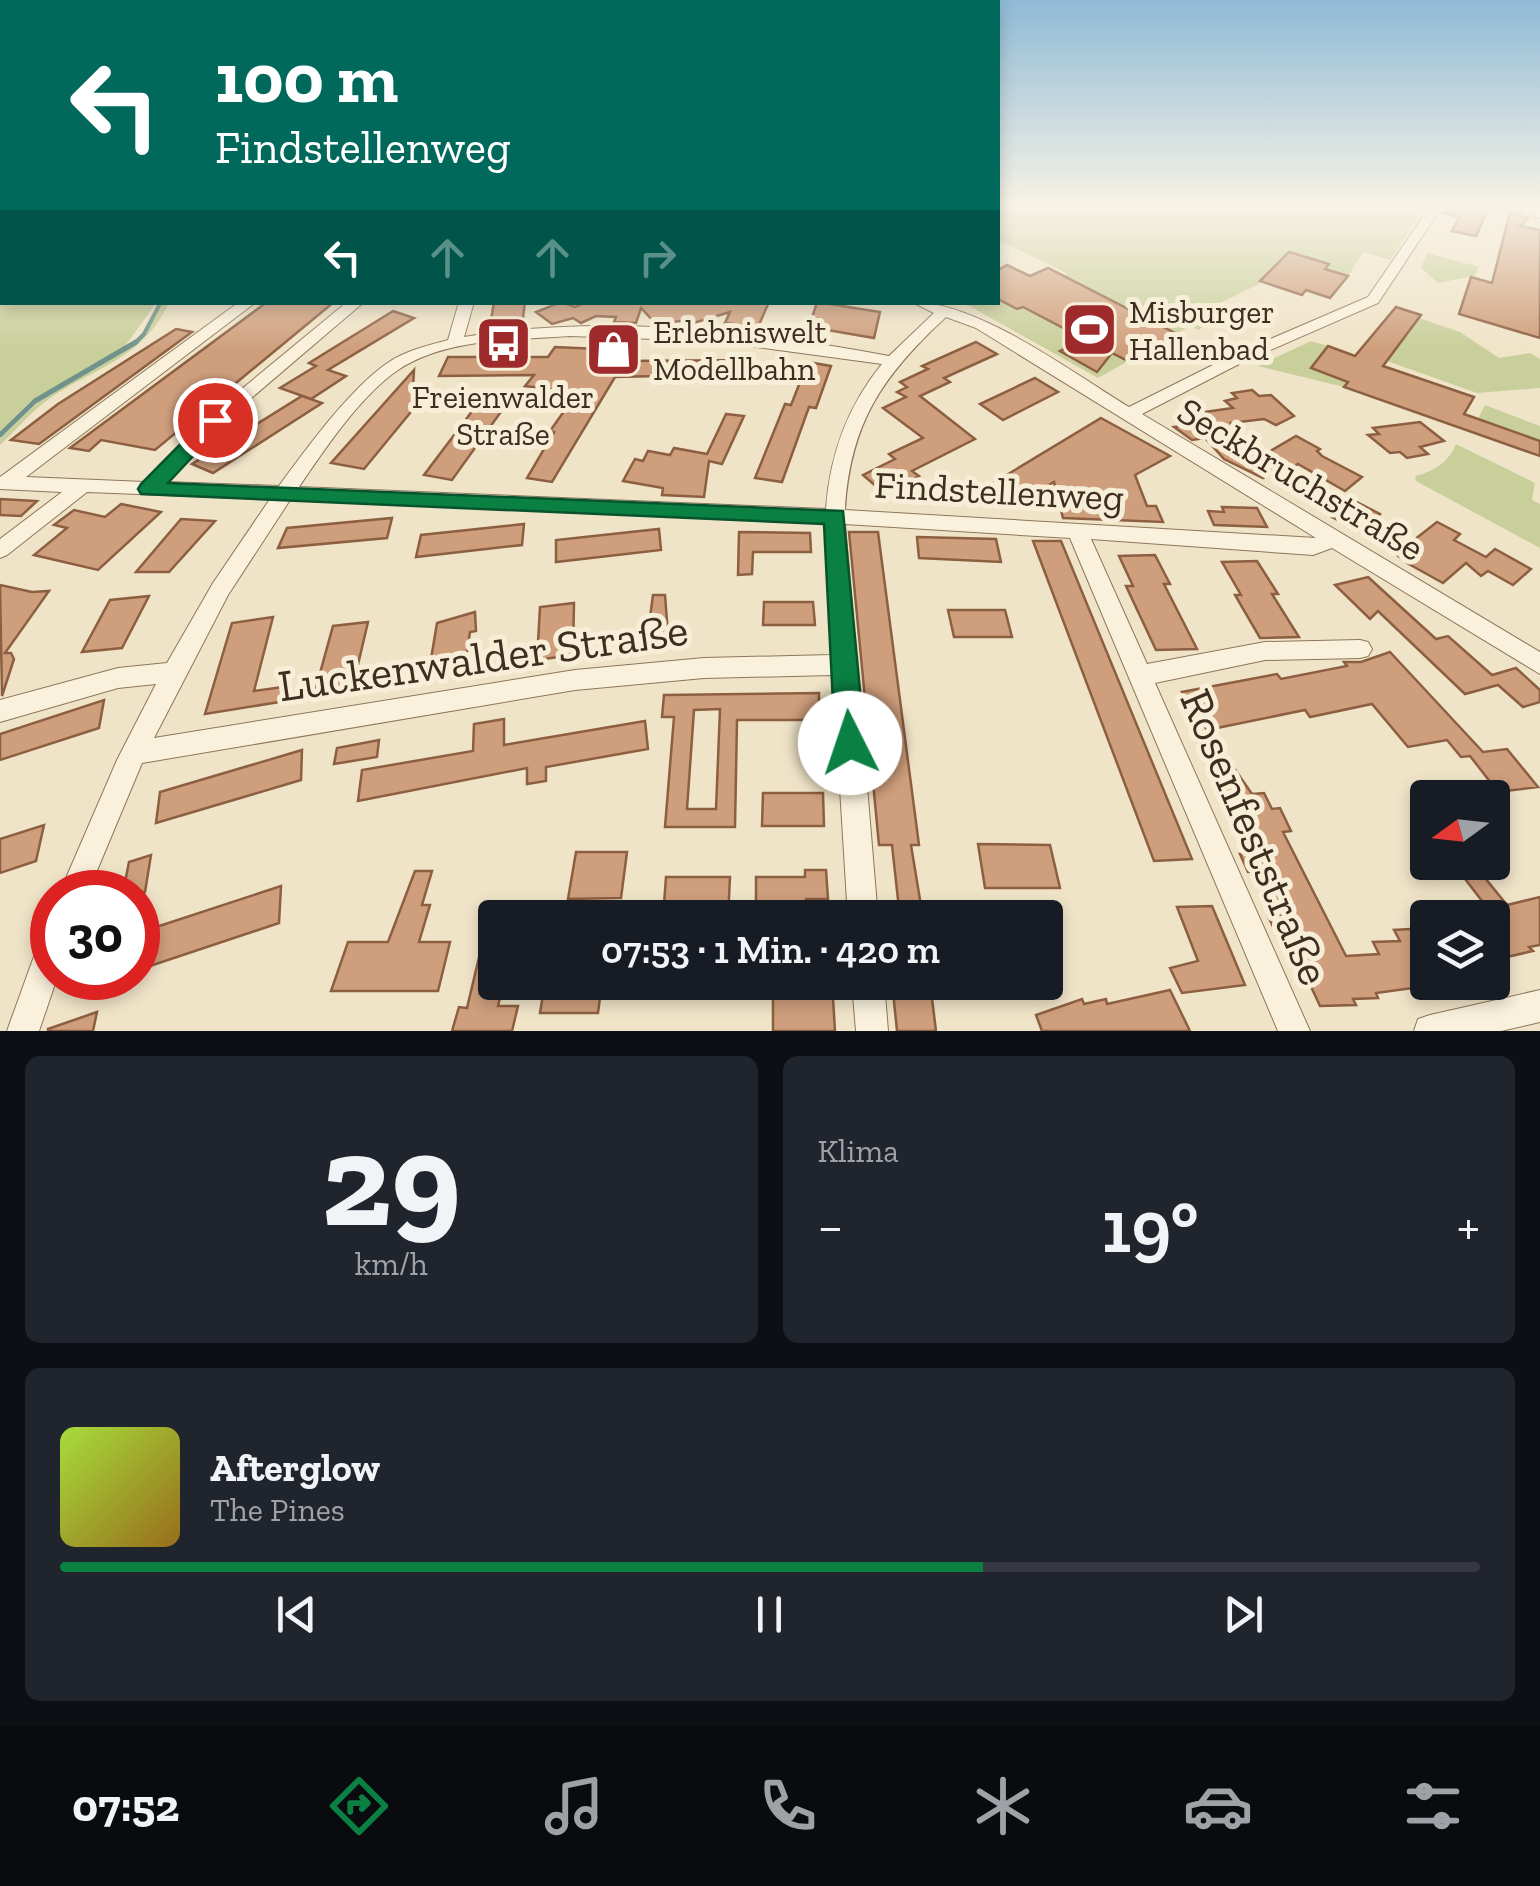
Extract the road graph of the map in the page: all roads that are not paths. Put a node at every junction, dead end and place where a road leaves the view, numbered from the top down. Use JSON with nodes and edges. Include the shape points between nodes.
{"nodes":[{"id":1,"x":1406,"y":253,"type":"edge"},
{"id":2,"x":245,"y":305,"type":"edge"},
{"id":3,"x":352,"y":305,"type":"edge"},
{"id":4,"x":466,"y":305,"type":"edge"},
{"id":5,"x":926,"y":305,"type":"edge"},
{"id":6,"x":944,"y":312,"type":"junction"},
{"id":7,"x":455,"y":342,"type":"junction"},
{"id":8,"x":890,"y":361,"type":"junction"},
{"id":9,"x":1127,"y":415,"type":"junction"},
{"id":10,"x":3,"y":483,"type":"edge"},
{"id":11,"x":80,"y":488,"type":"junction"},
{"id":12,"x":149,"y":489,"type":"junction"},
{"id":13,"x":284,"y":494,"type":"junction"},
{"id":14,"x":834,"y":516,"type":"junction"},
{"id":15,"x":1077,"y":530,"type":"junction"},
{"id":16,"x":1333,"y":540,"type":"junction"},
{"id":17,"x":0,"y":550,"type":"edge"},
{"id":18,"x":1360,"y":649,"type":"dead end"},
{"id":19,"x":1540,"y":664,"type":"edge"},
{"id":20,"x":844,"y":665,"type":"junction"},
{"id":21,"x":175,"y":672,"type":"junction"},
{"id":22,"x":1139,"y":676,"type":"junction"},
{"id":23,"x":0,"y":711,"type":"edge"},
{"id":24,"x":136,"y":753,"type":"junction"},
{"id":25,"x":84,"y":870,"type":"edge"},
{"id":26,"x":862,"y":900,"type":"edge"},
{"id":27,"x":34,"y":1000,"type":"edge"},
{"id":28,"x":869,"y":1000,"type":"edge"},
{"id":29,"x":1540,"y":1006,"type":"edge"},
{"id":30,"x":23,"y":1031,"type":"edge"},
{"id":31,"x":872,"y":1031,"type":"edge"},
{"id":32,"x":1294,"y":1031,"type":"edge"},
{"id":33,"x":1430,"y":1031,"type":"edge"}],
"edges":[{"from":1,"to":9,"type":"street","via":[[1374,300]]},
{"from":2,"to":10,"type":"street"},
{"from":3,"to":12,"type":"street","via":[[215,420]]},
{"from":4,"to":7,"type":"street"},
{"from":5,"to":6,"type":"street","name":"Seckbruchstraße"},
{"from":6,"to":8,"type":"street"},
{"from":6,"to":9,"type":"street","name":"Seckbruchstraße","via":[[981,326]]},
{"from":7,"to":8,"type":"street","via":[[652,333]]},
{"from":7,"to":13,"type":"street","via":[[413,356],[378,378]]},
{"from":8,"to":14,"type":"street","via":[[846,439]]},
{"from":9,"to":16,"type":"street","name":"Seckbruchstraße"},
{"from":10,"to":11,"type":"street","name":"Findstellenweg"},
{"from":11,"to":12,"type":"street","name":"Findstellenweg"},
{"from":11,"to":17,"type":"street"},
{"from":12,"to":13,"type":"street","name":"Findstellenweg"},
{"from":13,"to":14,"type":"street","name":"Findstellenweg"},
{"from":13,"to":21,"type":"street"},
{"from":14,"to":15,"type":"street","name":"Findstellenweg"},
{"from":14,"to":20,"type":"street"},
{"from":15,"to":16,"type":"street","name":"Findstellenweg","via":[[1285,546]]},
{"from":15,"to":22,"type":"street","name":"Rosenfeststraße"},
{"from":16,"to":19,"type":"street","name":"Seckbruchstraße"},
{"from":18,"to":22,"type":"street","name":"Rosenfeststraße","via":[[1264,651]]},
{"from":20,"to":24,"type":"street","name":"Luckenwalder Straße","via":[[575,680]]},
{"from":20,"to":26,"type":"street"},
{"from":21,"to":23,"type":"street","via":[[118,678]]},
{"from":21,"to":24,"type":"street"},
{"from":22,"to":32,"type":"street","name":"Rosenfeststraße"},
{"from":24,"to":25,"type":"street"},
{"from":27,"to":30,"type":"street"},
{"from":28,"to":31,"type":"street"},
{"from":29,"to":33,"type":"street"}]}
